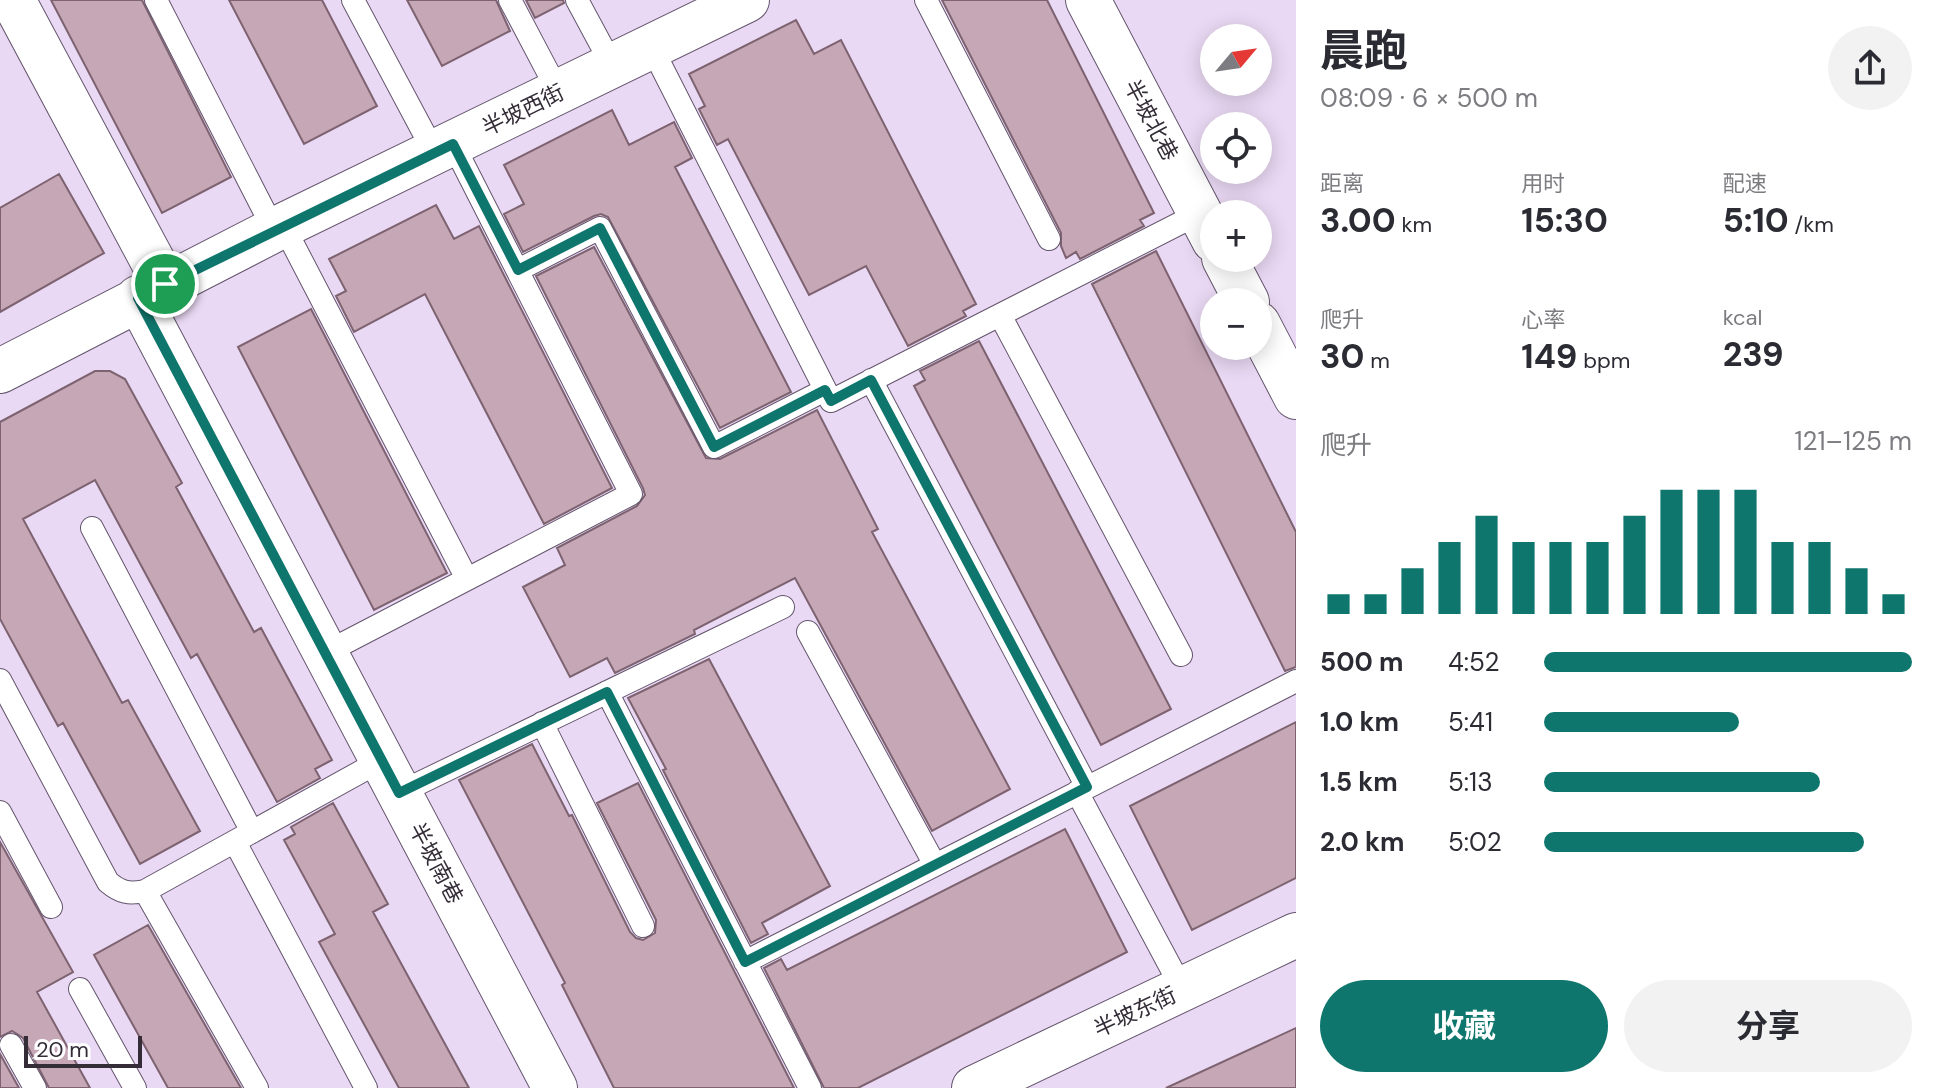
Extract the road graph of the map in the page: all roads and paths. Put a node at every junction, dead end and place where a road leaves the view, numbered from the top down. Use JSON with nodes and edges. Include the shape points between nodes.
{"nodes":[{"id":1,"x":13,"y":0,"type":"edge"},
{"id":2,"x":156,"y":0,"type":"edge"},
{"id":3,"x":353,"y":0,"type":"edge"},
{"id":4,"x":510,"y":0,"type":"edge"},
{"id":5,"x":577,"y":0,"type":"edge"},
{"id":6,"x":926,"y":0,"type":"edge"},
{"id":7,"x":1088,"y":0,"type":"edge"},
{"id":8,"x":738,"y":2,"type":"edge"},
{"id":9,"x":652,"y":48,"type":"junction"},
{"id":10,"x":613,"y":67,"type":"junction"},
{"id":11,"x":559,"y":93,"type":"junction"},
{"id":12,"x":444,"y":148,"type":"junction"},
{"id":13,"x":1200,"y":213,"type":"edge"},
{"id":14,"x":278,"y":227,"type":"junction"},
{"id":15,"x":1200,"y":229,"type":"edge"},
{"id":16,"x":1049,"y":239,"type":"dead end"},
{"id":17,"x":518,"y":270,"type":"junction"},
{"id":18,"x":151,"y":291,"type":"junction"},
{"id":19,"x":1000,"y":315,"type":"junction"},
{"id":20,"x":1272,"y":351,"type":"edge"},
{"id":21,"x":0,"y":371,"type":"edge"},
{"id":22,"x":871,"y":380,"type":"junction"},
{"id":23,"x":825,"y":390,"type":"junction"},
{"id":24,"x":1296,"y":397,"type":"edge"},
{"id":25,"x":92,"y":528,"type":"dead end"},
{"id":26,"x":467,"y":579,"type":"junction"},
{"id":27,"x":783,"y":607,"type":"dead end"},
{"id":28,"x":808,"y":632,"type":"dead end"},
{"id":29,"x":325,"y":653,"type":"junction"},
{"id":30,"x":1181,"y":655,"type":"dead end"},
{"id":31,"x":0,"y":680,"type":"edge"},
{"id":32,"x":1296,"y":681,"type":"edge"},
{"id":33,"x":607,"y":692,"type":"junction"},
{"id":34,"x":542,"y":723,"type":"junction"},
{"id":35,"x":390,"y":777,"type":"junction"},
{"id":36,"x":1082,"y":790,"type":"junction"},
{"id":37,"x":0,"y":812,"type":"edge"},
{"id":38,"x":244,"y":837,"type":"junction"},
{"id":39,"x":935,"y":865,"type":"junction"},
{"id":40,"x":145,"y":891,"type":"junction"},
{"id":41,"x":51,"y":907,"type":"dead end"},
{"id":42,"x":643,"y":926,"type":"dead end"},
{"id":43,"x":1296,"y":935,"type":"edge"},
{"id":44,"x":1296,"y":955,"type":"edge"},
{"id":45,"x":745,"y":962,"type":"junction"},
{"id":46,"x":80,"y":989,"type":"dead end"},
{"id":47,"x":1186,"y":998,"type":"junction"},
{"id":48,"x":11,"y":1045,"type":"dead end"},
{"id":49,"x":35,"y":1088,"type":"edge"},
{"id":50,"x":135,"y":1088,"type":"edge"},
{"id":51,"x":257,"y":1088,"type":"edge"},
{"id":52,"x":366,"y":1088,"type":"edge"},
{"id":53,"x":555,"y":1088,"type":"edge"},
{"id":54,"x":810,"y":1088,"type":"edge"},
{"id":55,"x":974,"y":1088,"type":"edge"},
{"id":56,"x":1019,"y":1088,"type":"edge"}],
"edges":[{"from":1,"to":18,"type":"street","name":"半坡南巷"},
{"from":2,"to":14,"type":"lane"},
{"from":3,"to":12,"type":"lane"},
{"from":4,"to":11,"type":"lane"},
{"from":5,"to":10,"type":"lane"},
{"from":6,"to":16,"type":"lane"},
{"from":7,"to":13,"type":"street","name":"半坡北巷"},
{"from":8,"to":9,"type":"street","name":"半坡西街"},
{"from":9,"to":10,"type":"street","name":"半坡西街"},
{"from":9,"to":23,"type":"lane"},
{"from":10,"to":11,"type":"street","name":"半坡西街"},
{"from":11,"to":12,"type":"street","name":"半坡西街"},
{"from":12,"to":14,"type":"street","name":"半坡西街"},
{"from":12,"to":17,"type":"lane"},
{"from":14,"to":18,"type":"street","name":"半坡西街"},
{"from":14,"to":26,"type":"lane"},
{"from":15,"to":19,"type":"lane"},
{"from":17,"to":23,"type":"lane","via":[[600,228],[714,447]]},
{"from":17,"to":26,"type":"lane","via":[[631,494]]},
{"from":18,"to":21,"type":"street","name":"半坡西街"},
{"from":18,"to":29,"type":"street","name":"半坡南巷"},
{"from":19,"to":22,"type":"lane"},
{"from":19,"to":30,"type":"lane"},
{"from":20,"to":24,"type":"street"},
{"from":22,"to":23,"type":"lane","via":[[831,401]]},
{"from":22,"to":36,"type":"lane"},
{"from":25,"to":38,"type":"lane"},
{"from":26,"to":29,"type":"lane"},
{"from":27,"to":33,"type":"lane"},
{"from":28,"to":39,"type":"lane"},
{"from":29,"to":35,"type":"street","name":"半坡南巷"},
{"from":31,"to":40,"type":"lane","via":[[108,882],[119,892]]},
{"from":32,"to":36,"type":"lane"},
{"from":33,"to":34,"type":"lane"},
{"from":33,"to":45,"type":"lane"},
{"from":34,"to":35,"type":"lane"},
{"from":34,"to":42,"type":"lane"},
{"from":35,"to":38,"type":"lane"},
{"from":35,"to":53,"type":"street","name":"半坡南巷"},
{"from":36,"to":39,"type":"lane"},
{"from":36,"to":47,"type":"lane"},
{"from":37,"to":41,"type":"lane"},
{"from":38,"to":40,"type":"lane"},
{"from":38,"to":52,"type":"lane"},
{"from":39,"to":45,"type":"lane"},
{"from":40,"to":51,"type":"lane"},
{"from":43,"to":47,"type":"street","name":"半坡东街"},
{"from":44,"to":47,"type":"street"},
{"from":45,"to":54,"type":"lane"},
{"from":46,"to":50,"type":"lane"},
{"from":47,"to":55,"type":"street","name":"半坡东街"},
{"from":47,"to":56,"type":"street"},
{"from":48,"to":49,"type":"lane"}]}
